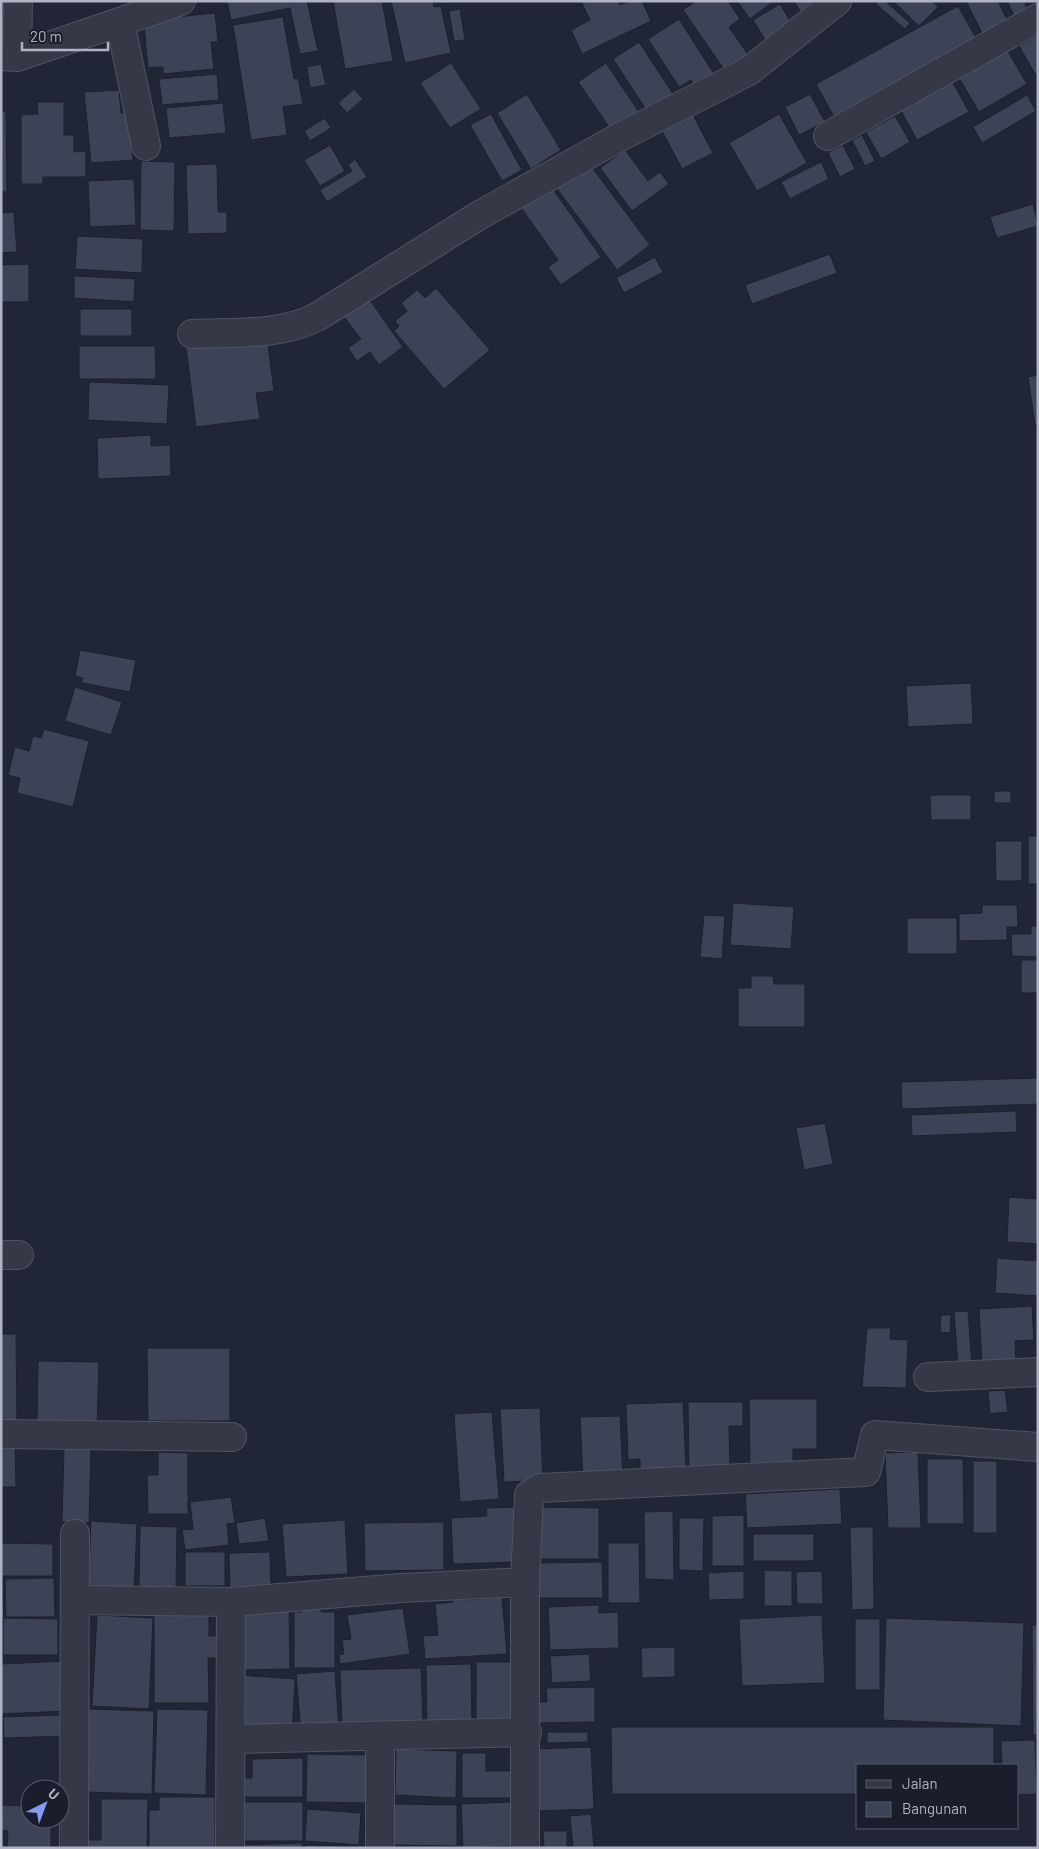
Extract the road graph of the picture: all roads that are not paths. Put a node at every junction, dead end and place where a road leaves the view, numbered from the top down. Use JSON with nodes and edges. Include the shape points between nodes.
{"nodes":[{"id":1,"x":18,"y":1,"type":"edge"},
{"id":2,"x":181,"y":1,"type":"edge"},
{"id":3,"x":837,"y":1,"type":"edge"},
{"id":4,"x":1038,"y":18,"type":"edge"},
{"id":5,"x":120,"y":22,"type":"junction"},
{"id":6,"x":9,"y":57,"type":"edge"},
{"id":7,"x":828,"y":136,"type":"dead end"},
{"id":8,"x":146,"y":146,"type":"dead end"},
{"id":9,"x":192,"y":334,"type":"dead end"},
{"id":10,"x":1038,"y":1372,"type":"edge"},
{"id":11,"x":928,"y":1378,"type":"dead end"},
{"id":12,"x":1,"y":1434,"type":"edge"},
{"id":13,"x":232,"y":1436,"type":"dead end"},
{"id":14,"x":1038,"y":1447,"type":"edge"},
{"id":15,"x":75,"y":1534,"type":"dead end"},
{"id":16,"x":525,"y":1582,"type":"junction"},
{"id":17,"x":75,"y":1600,"type":"junction"},
{"id":18,"x":231,"y":1602,"type":"junction"},
{"id":19,"x":527,"y":1732,"type":"junction"},
{"id":20,"x":380,"y":1736,"type":"junction"},
{"id":21,"x":232,"y":1740,"type":"junction"},
{"id":22,"x":74,"y":1848,"type":"edge"},
{"id":23,"x":230,"y":1848,"type":"edge"},
{"id":24,"x":380,"y":1848,"type":"edge"},
{"id":25,"x":525,"y":1848,"type":"edge"}],
"edges":[{"from":1,"to":6,"type":"street"},
{"from":2,"to":5,"type":"street"},
{"from":3,"to":9,"type":"street","via":[[749,71],[616,139],[478,216],[302,325],[284,329]]},
{"from":4,"to":7,"type":"street"},
{"from":5,"to":6,"type":"street"},
{"from":5,"to":8,"type":"street"},
{"from":10,"to":11,"type":"street"},
{"from":12,"to":13,"type":"street"},
{"from":14,"to":16,"type":"street","via":[[875,1435],[866,1472],[540,1488],[529,1495]]},
{"from":15,"to":17,"type":"street"},
{"from":16,"to":18,"type":"street"},
{"from":16,"to":19,"type":"street"},
{"from":17,"to":18,"type":"street"},
{"from":17,"to":22,"type":"street"},
{"from":18,"to":21,"type":"street"},
{"from":19,"to":20,"type":"street"},
{"from":19,"to":25,"type":"street"},
{"from":20,"to":21,"type":"street"},
{"from":20,"to":24,"type":"street"},
{"from":21,"to":23,"type":"street"}]}
